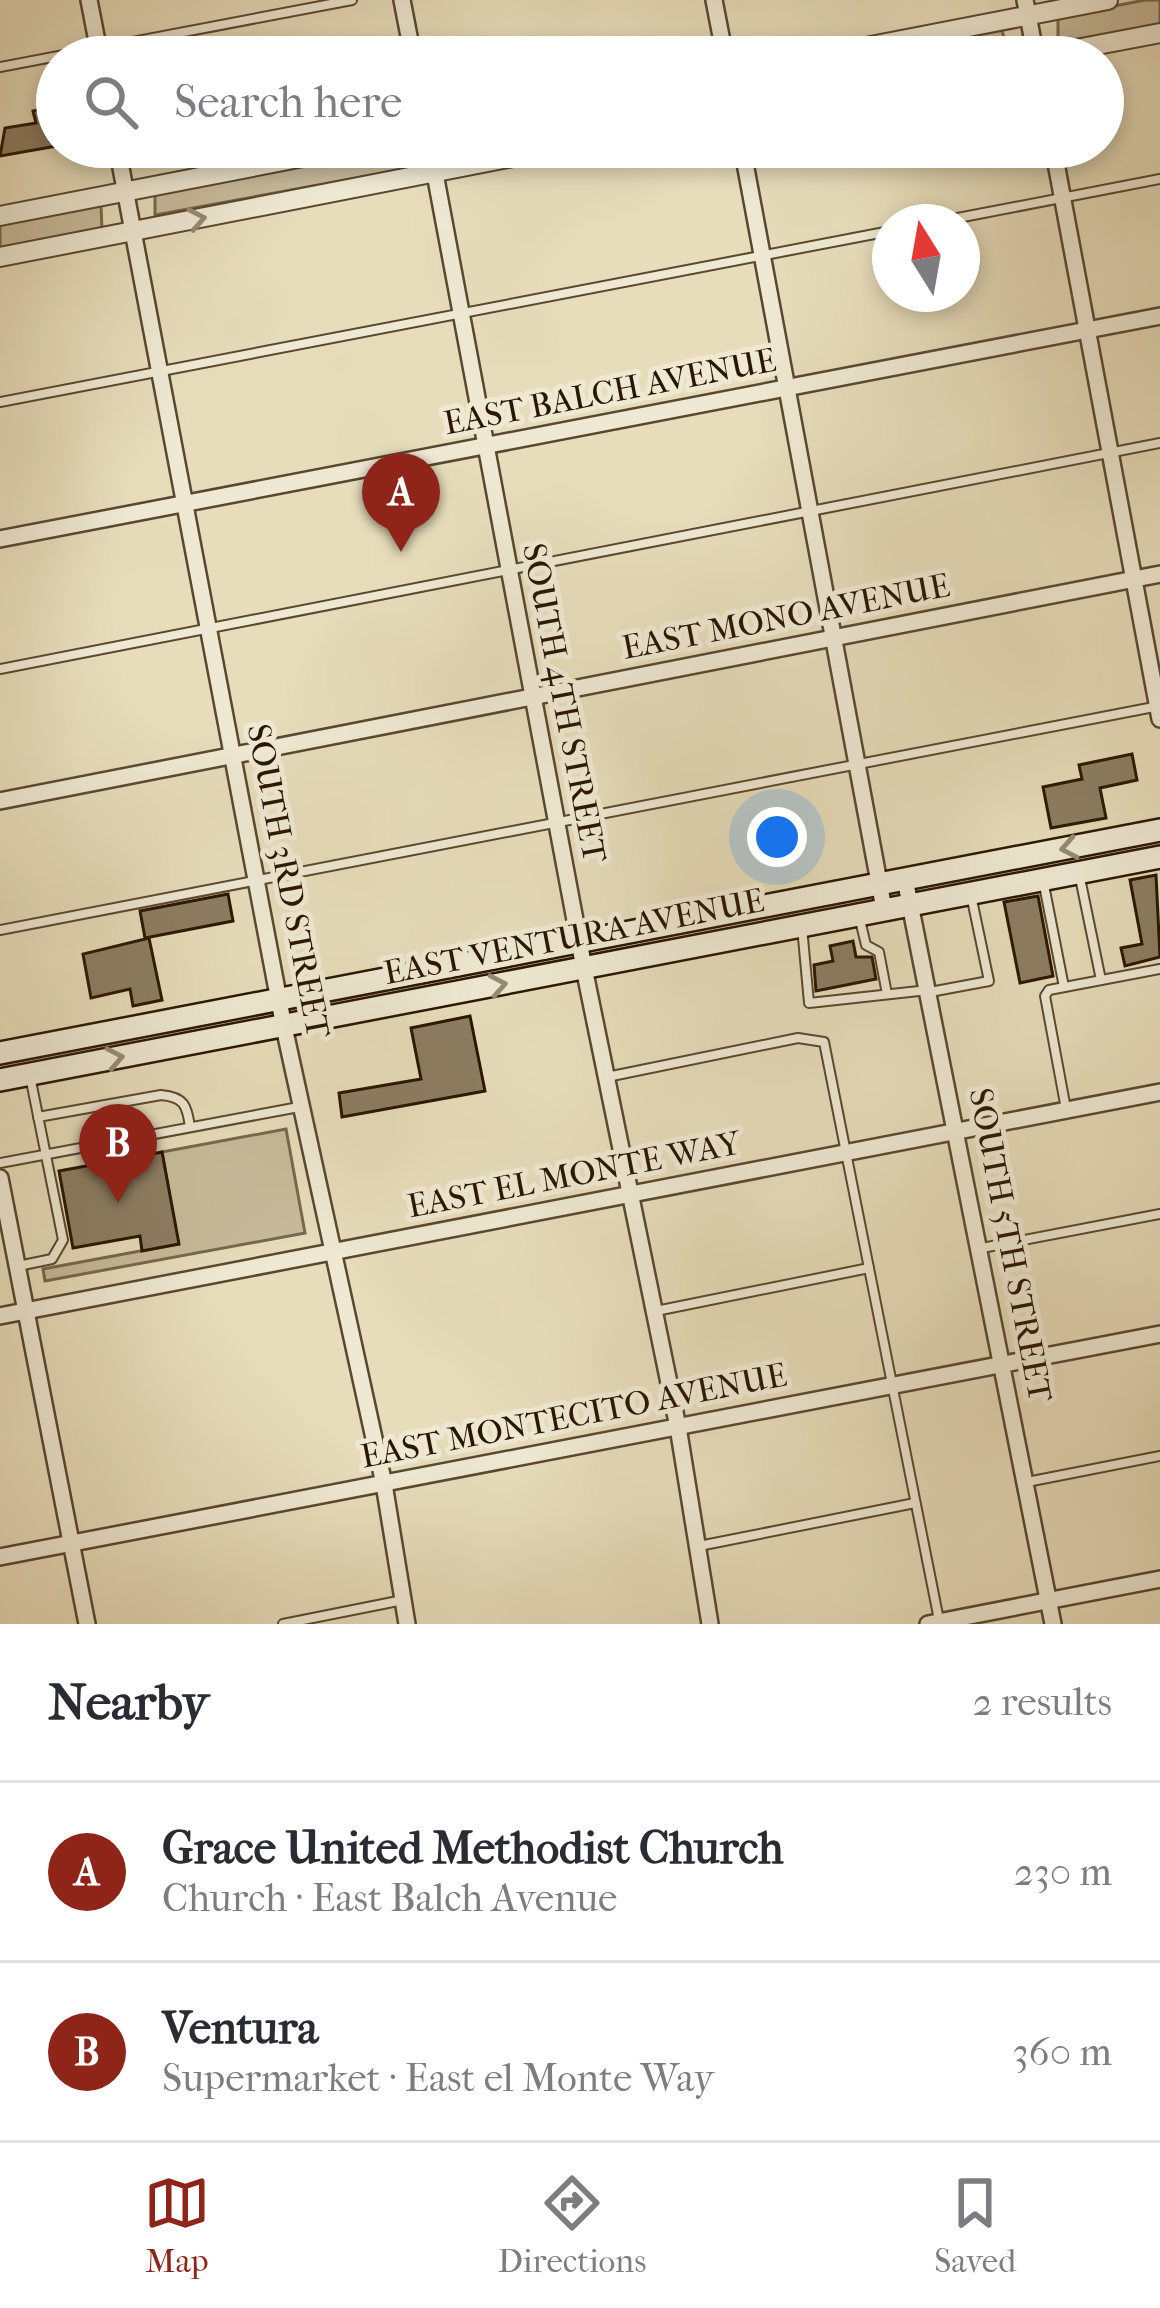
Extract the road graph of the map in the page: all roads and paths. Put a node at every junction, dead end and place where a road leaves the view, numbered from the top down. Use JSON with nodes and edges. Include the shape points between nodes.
{"nodes":[{"id":1,"x":89,"y":0,"type":"edge"},
{"id":2,"x":352,"y":0,"type":"edge"},
{"id":3,"x":402,"y":0,"type":"edge"},
{"id":4,"x":714,"y":0,"type":"edge"},
{"id":5,"x":1108,"y":0,"type":"edge"},
{"id":6,"x":1027,"y":8,"type":"edge"},
{"id":7,"x":1160,"y":33,"type":"edge"},
{"id":8,"x":96,"y":36,"type":"edge"},
{"id":9,"x":180,"y":36,"type":"edge"},
{"id":10,"x":409,"y":36,"type":"edge"},
{"id":11,"x":721,"y":36,"type":"edge"},
{"id":12,"x":905,"y":36,"type":"edge"},
{"id":13,"x":1124,"y":40,"type":"edge"},
{"id":14,"x":36,"y":62,"type":"edge"},
{"id":15,"x":0,"y":67,"type":"edge"},
{"id":16,"x":121,"y":168,"type":"edge"},
{"id":17,"x":246,"y":168,"type":"edge"},
{"id":18,"x":434,"y":168,"type":"edge"},
{"id":19,"x":456,"y":168,"type":"edge"},
{"id":20,"x":746,"y":168,"type":"edge"},
{"id":21,"x":1057,"y":168,"type":"edge"},
{"id":22,"x":435,"y":172,"type":"junction"},
{"id":23,"x":1160,"y":178,"type":"edge"},
{"id":24,"x":126,"y":191,"type":"junction"},
{"id":25,"x":1063,"y":197,"type":"junction"},
{"id":26,"x":980,"y":213,"type":"edge"},
{"id":27,"x":0,"y":216,"type":"edge"},
{"id":28,"x":134,"y":231,"type":"junction"},
{"id":29,"x":872,"y":235,"type":"edge"},
{"id":30,"x":762,"y":256,"type":"junction"},
{"id":31,"x":0,"y":257,"type":"edge"},
{"id":32,"x":464,"y":313,"type":"junction"},
{"id":33,"x":1160,"y":316,"type":"edge"},
{"id":34,"x":1086,"y":330,"type":"junction"},
{"id":35,"x":160,"y":371,"type":"junction"},
{"id":36,"x":786,"y":388,"type":"junction"},
{"id":37,"x":0,"y":402,"type":"edge"},
{"id":38,"x":1160,"y":443,"type":"edge"},
{"id":39,"x":484,"y":447,"type":"junction"},
{"id":40,"x":1112,"y":453,"type":"junction"},
{"id":41,"x":187,"y":504,"type":"junction"},
{"id":42,"x":809,"y":513,"type":"junction"},
{"id":43,"x":0,"y":539,"type":"edge"},
{"id":44,"x":509,"y":570,"type":"junction"},
{"id":45,"x":1160,"y":574,"type":"edge"},
{"id":46,"x":1133,"y":579,"type":"junction"},
{"id":47,"x":209,"y":627,"type":"junction"},
{"id":48,"x":832,"y":640,"type":"junction"},
{"id":49,"x":0,"y":669,"type":"edge"},
{"id":50,"x":533,"y":697,"type":"junction"},
{"id":51,"x":1159,"y":710,"type":"edge"},
{"id":52,"x":233,"y":756,"type":"junction"},
{"id":53,"x":856,"y":765,"type":"junction"},
{"id":54,"x":0,"y":801,"type":"edge"},
{"id":55,"x":557,"y":822,"type":"junction"},
{"id":56,"x":1160,"y":830,"type":"edge"},
{"id":57,"x":1160,"y":857,"type":"edge"},
{"id":58,"x":1079,"y":872,"type":"junction"},
{"id":59,"x":905,"y":879,"type":"junction"},
{"id":60,"x":1042,"y":879,"type":"junction"},
{"id":61,"x":256,"y":881,"type":"junction"},
{"id":62,"x":879,"y":884,"type":"junction"},
{"id":63,"x":970,"y":892,"type":"junction"},
{"id":64,"x":911,"y":904,"type":"junction"},
{"id":65,"x":884,"y":909,"type":"junction"},
{"id":66,"x":859,"y":914,"type":"junction"},
{"id":67,"x":802,"y":926,"type":"junction"},
{"id":68,"x":0,"y":930,"type":"edge"},
{"id":69,"x":579,"y":942,"type":"junction"},
{"id":70,"x":584,"y":968,"type":"junction"},
{"id":71,"x":1160,"y":969,"type":"edge"},
{"id":72,"x":1101,"y":980,"type":"junction"},
{"id":73,"x":1064,"y":987,"type":"junction"},
{"id":74,"x":928,"y":991,"type":"junction"},
{"id":75,"x":887,"y":994,"type":"junction"},
{"id":76,"x":279,"y":1000,"type":"junction"},
{"id":77,"x":284,"y":1027,"type":"junction"},
{"id":78,"x":0,"y":1053,"type":"edge"},
{"id":79,"x":30,"y":1075,"type":"junction"},
{"id":80,"x":607,"y":1077,"type":"junction"},
{"id":81,"x":0,"y":1080,"type":"edge"},
{"id":82,"x":1160,"y":1092,"type":"edge"},
{"id":83,"x":301,"y":1106,"type":"junction"},
{"id":84,"x":1066,"y":1111,"type":"junction"},
{"id":85,"x":38,"y":1117,"type":"junction"},
{"id":86,"x":190,"y":1127,"type":"junction"},
{"id":87,"x":959,"y":1131,"type":"junction"},
{"id":88,"x":847,"y":1153,"type":"junction"},
{"id":89,"x":45,"y":1154,"type":"junction"},
{"id":90,"x":0,"y":1163,"type":"edge"},
{"id":91,"x":1,"y":1188,"type":"edge"},
{"id":92,"x":632,"y":1195,"type":"junction"},
{"id":93,"x":1160,"y":1214,"type":"edge"},
{"id":94,"x":982,"y":1248,"type":"junction"},
{"id":95,"x":332,"y":1252,"type":"junction"},
{"id":96,"x":17,"y":1267,"type":"junction"},
{"id":97,"x":869,"y":1268,"type":"junction"},
{"id":98,"x":26,"y":1312,"type":"junction"},
{"id":99,"x":655,"y":1312,"type":"junction"},
{"id":100,"x":0,"y":1316,"type":"edge"},
{"id":101,"x":1160,"y":1334,"type":"edge"},
{"id":102,"x":1003,"y":1364,"type":"junction"},
{"id":103,"x":892,"y":1386,"type":"junction"},
{"id":104,"x":678,"y":1427,"type":"junction"},
{"id":105,"x":1160,"y":1456,"type":"edge"},
{"id":106,"x":1026,"y":1482,"type":"junction"},
{"id":107,"x":384,"y":1484,"type":"junction"},
{"id":108,"x":915,"y":1503,"type":"junction"},
{"id":109,"x":71,"y":1544,"type":"junction"},
{"id":110,"x":698,"y":1546,"type":"junction"},
{"id":111,"x":0,"y":1557,"type":"edge"},
{"id":112,"x":1160,"y":1579,"type":"edge"},
{"id":113,"x":403,"y":1600,"type":"junction"},
{"id":114,"x":1048,"y":1601,"type":"junction"},
{"id":115,"x":934,"y":1623,"type":"edge"},
{"id":116,"x":87,"y":1624,"type":"edge"},
{"id":117,"x":284,"y":1624,"type":"edge"},
{"id":118,"x":407,"y":1624,"type":"edge"},
{"id":119,"x":710,"y":1624,"type":"edge"},
{"id":120,"x":1052,"y":1624,"type":"edge"}],
"edges":[{"from":1,"to":8,"type":"street"},
{"from":2,"to":9,"type":"lane"},
{"from":3,"to":10,"type":"street"},
{"from":4,"to":11,"type":"street"},
{"from":5,"to":6,"type":"street"},
{"from":6,"to":12,"type":"street"},
{"from":7,"to":13,"type":"street"},
{"from":14,"to":15,"type":"lane"},
{"from":16,"to":24,"type":"street","name":"SOUTH 3RD STREET"},
{"from":17,"to":24,"type":"street"},
{"from":18,"to":22,"type":"street","name":"SOUTH 4TH STREET"},
{"from":19,"to":22,"type":"street"},
{"from":20,"to":30,"type":"street"},
{"from":21,"to":25,"type":"street"},
{"from":28,"to":22,"type":"street","one_way":true},
{"from":22,"to":32,"type":"street","name":"SOUTH 4TH STREET"},
{"from":23,"to":25,"type":"lane"},
{"from":24,"to":27,"type":"street"},
{"from":24,"to":28,"type":"street","name":"SOUTH 3RD STREET"},
{"from":25,"to":26,"type":"lane"},
{"from":25,"to":34,"type":"street"},
{"from":28,"to":31,"type":"street"},
{"from":28,"to":35,"type":"street","name":"SOUTH 3RD STREET"},
{"from":29,"to":30,"type":"lane"},
{"from":30,"to":32,"type":"lane"},
{"from":30,"to":36,"type":"street"},
{"from":32,"to":35,"type":"lane"},
{"from":32,"to":39,"type":"street","name":"SOUTH 4TH STREET"},
{"from":33,"to":34,"type":"street","name":"EAST BALCH AVENUE"},
{"from":34,"to":36,"type":"street","name":"EAST BALCH AVENUE"},
{"from":34,"to":40,"type":"street"},
{"from":35,"to":37,"type":"lane"},
{"from":35,"to":41,"type":"street","name":"SOUTH 3RD STREET"},
{"from":36,"to":39,"type":"street","name":"EAST BALCH AVENUE"},
{"from":36,"to":42,"type":"street"},
{"from":38,"to":40,"type":"lane"},
{"from":39,"to":41,"type":"street","name":"EAST BALCH AVENUE"},
{"from":39,"to":44,"type":"street","name":"SOUTH 4TH STREET"},
{"from":40,"to":42,"type":"lane"},
{"from":40,"to":46,"type":"street"},
{"from":41,"to":43,"type":"street","name":"EAST BALCH AVENUE"},
{"from":41,"to":47,"type":"street","name":"SOUTH 3RD STREET"},
{"from":42,"to":44,"type":"lane"},
{"from":42,"to":48,"type":"street"},
{"from":44,"to":47,"type":"lane"},
{"from":44,"to":50,"type":"street","name":"SOUTH 4TH STREET"},
{"from":45,"to":46,"type":"street","name":"EAST MONO AVENUE"},
{"from":46,"to":48,"type":"street","name":"EAST MONO AVENUE"},
{"from":46,"to":51,"type":"street"},
{"from":47,"to":49,"type":"lane"},
{"from":47,"to":52,"type":"street","name":"SOUTH 3RD STREET"},
{"from":48,"to":50,"type":"street","name":"EAST MONO AVENUE"},
{"from":48,"to":53,"type":"street"},
{"from":50,"to":52,"type":"street","name":"EAST MONO AVENUE"},
{"from":50,"to":55,"type":"street","name":"SOUTH 4TH STREET"},
{"from":51,"to":53,"type":"lane"},
{"from":52,"to":54,"type":"street","name":"EAST MONO AVENUE"},
{"from":52,"to":61,"type":"street","name":"SOUTH 3RD STREET"},
{"from":53,"to":55,"type":"lane"},
{"from":53,"to":62,"type":"street"},
{"from":55,"to":61,"type":"lane"},
{"from":55,"to":69,"type":"street","name":"SOUTH 4TH STREET"},
{"from":56,"to":59,"type":"main road","name":"EAST VENTURA AVENUE","one_way":true},
{"from":57,"to":58,"type":"main road","name":"EAST VENTURA AVENUE"},
{"from":58,"to":60,"type":"main road","name":"EAST VENTURA AVENUE"},
{"from":58,"to":72,"type":"lane"},
{"from":59,"to":62,"type":"main road","name":"EAST VENTURA AVENUE"},
{"from":59,"to":64,"type":"street","name":"SOUTH 5TH STREET"},
{"from":60,"to":63,"type":"main road","name":"EAST VENTURA AVENUE"},
{"from":60,"to":73,"type":"lane"},
{"from":61,"to":68,"type":"lane"},
{"from":61,"to":76,"type":"street","name":"SOUTH 3RD STREET"},
{"from":62,"to":65,"type":"street"},
{"from":62,"to":69,"type":"main road","name":"EAST VENTURA AVENUE"},
{"from":63,"to":64,"type":"main road","name":"EAST VENTURA AVENUE"},
{"from":63,"to":74,"type":"lane","via":[[988,981]]},
{"from":64,"to":65,"type":"main road","name":"EAST VENTURA AVENUE"},
{"from":64,"to":74,"type":"street","name":"SOUTH 5TH STREET"},
{"from":65,"to":66,"type":"main road","name":"EAST VENTURA AVENUE"},
{"from":66,"to":67,"type":"main road","name":"EAST VENTURA AVENUE"},
{"from":66,"to":75,"type":"lane","via":[[866,945],[879,952]]},
{"from":67,"to":70,"type":"main road","name":"EAST VENTURA AVENUE"},
{"from":67,"to":75,"type":"lane","via":[[809,1003]]},
{"from":69,"to":70,"type":"street","name":"SOUTH 4TH STREET"},
{"from":69,"to":76,"type":"main road","name":"EAST VENTURA AVENUE"},
{"from":77,"to":70,"type":"main road","name":"EAST VENTURA AVENUE","one_way":true},
{"from":70,"to":80,"type":"street","name":"SOUTH 4TH STREET"},
{"from":71,"to":72,"type":"lane"},
{"from":72,"to":73,"type":"lane"},
{"from":73,"to":84,"type":"lane","via":[[1045,995]]},
{"from":74,"to":75,"type":"lane"},
{"from":74,"to":87,"type":"street","name":"SOUTH 5TH STREET"},
{"from":76,"to":77,"type":"street","name":"SOUTH 3RD STREET"},
{"from":76,"to":78,"type":"main road","name":"EAST VENTURA AVENUE"},
{"from":79,"to":77,"type":"main road","name":"EAST VENTURA AVENUE","one_way":true},
{"from":77,"to":83,"type":"street","name":"SOUTH 3RD STREET"},
{"from":79,"to":81,"type":"main road","name":"EAST VENTURA AVENUE"},
{"from":79,"to":85,"type":"lane"},
{"from":80,"to":88,"type":"lane","via":[[820,1038],[829,1050]]},
{"from":80,"to":92,"type":"street","name":"SOUTH 4TH STREET"},
{"from":82,"to":84,"type":"street","name":"EAST EL MONTE WAY"},
{"from":83,"to":86,"type":"lane"},
{"from":83,"to":95,"type":"street","name":"SOUTH 3RD STREET"},
{"from":84,"to":87,"type":"street","name":"EAST EL MONTE WAY"},
{"from":85,"to":86,"type":"lane","via":[[177,1096]]},
{"from":85,"to":89,"type":"lane"},
{"from":86,"to":89,"type":"lane"},
{"from":87,"to":88,"type":"street","name":"EAST EL MONTE WAY"},
{"from":87,"to":94,"type":"street","name":"SOUTH 5TH STREET"},
{"from":88,"to":92,"type":"street","name":"EAST EL MONTE WAY"},
{"from":88,"to":97,"type":"lane"},
{"from":89,"to":90,"type":"lane"},
{"from":89,"to":96,"type":"lane","via":[[63,1240],[52,1258]]},
{"from":91,"to":96,"type":"street"},
{"from":92,"to":95,"type":"street","name":"EAST EL MONTE WAY"},
{"from":92,"to":99,"type":"street","name":"SOUTH 4TH STREET"},
{"from":93,"to":94,"type":"lane"},
{"from":94,"to":102,"type":"street","name":"SOUTH 5TH STREET"},
{"from":95,"to":98,"type":"street","name":"EAST EL MONTE WAY"},
{"from":95,"to":107,"type":"street","name":"SOUTH 3RD STREET"},
{"from":96,"to":98,"type":"street"},
{"from":97,"to":99,"type":"lane"},
{"from":97,"to":103,"type":"lane"},
{"from":98,"to":100,"type":"street","name":"EAST EL MONTE WAY"},
{"from":98,"to":109,"type":"street"},
{"from":99,"to":104,"type":"street","name":"SOUTH 4TH STREET"},
{"from":101,"to":102,"type":"street","name":"EAST MONTECITO AVENUE"},
{"from":102,"to":103,"type":"street","name":"EAST MONTECITO AVENUE"},
{"from":102,"to":106,"type":"street","name":"SOUTH 5TH STREET"},
{"from":103,"to":104,"type":"street","name":"EAST MONTECITO AVENUE"},
{"from":103,"to":108,"type":"lane"},
{"from":104,"to":107,"type":"street","name":"EAST MONTECITO AVENUE"},
{"from":104,"to":110,"type":"street","name":"SOUTH 4TH STREET"},
{"from":105,"to":106,"type":"lane"},
{"from":106,"to":114,"type":"street","name":"SOUTH 5TH STREET"},
{"from":107,"to":109,"type":"street","name":"EAST MONTECITO AVENUE"},
{"from":107,"to":113,"type":"street","name":"SOUTH 3RD STREET"},
{"from":108,"to":110,"type":"lane"},
{"from":108,"to":115,"type":"lane"},
{"from":109,"to":111,"type":"street","name":"EAST MONTECITO AVENUE"},
{"from":109,"to":116,"type":"street"},
{"from":110,"to":119,"type":"street","name":"SOUTH 4TH STREET"},
{"from":112,"to":114,"type":"street"},
{"from":113,"to":117,"type":"lane"},
{"from":113,"to":118,"type":"street","name":"SOUTH 3RD STREET"},
{"from":114,"to":115,"type":"street"},
{"from":114,"to":120,"type":"street","name":"SOUTH 5TH STREET"}]}
